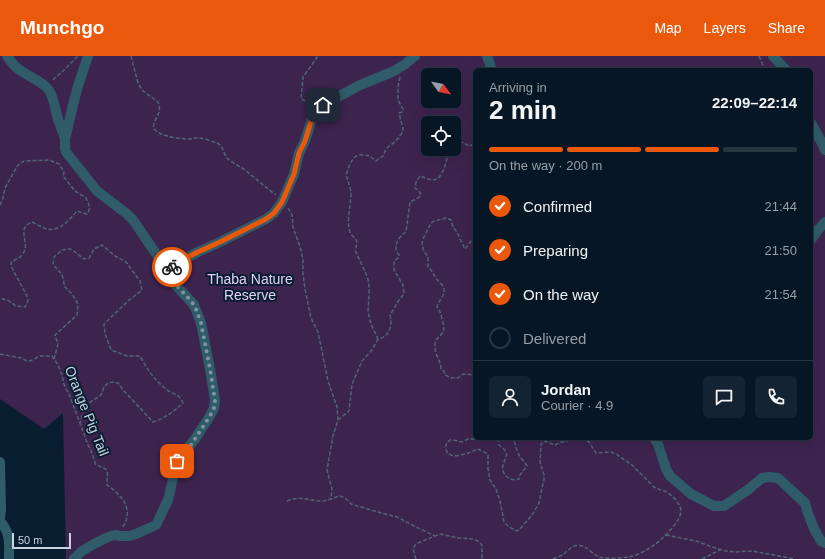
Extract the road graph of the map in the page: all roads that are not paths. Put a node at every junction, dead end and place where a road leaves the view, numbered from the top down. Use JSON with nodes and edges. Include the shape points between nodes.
{"nodes":[{"id":1,"x":7,"y":56,"type":"edge"},
{"id":2,"x":88,"y":56,"type":"edge"},
{"id":3,"x":415,"y":56,"type":"edge"},
{"id":4,"x":487,"y":56,"type":"edge"},
{"id":5,"x":773,"y":56,"type":"edge"},
{"id":6,"x":491,"y":68,"type":"edge"},
{"id":7,"x":784,"y":68,"type":"edge"},
{"id":8,"x":813,"y":127,"type":"edge"},
{"id":9,"x":65,"y":140,"type":"junction"},
{"id":10,"x":825,"y":150,"type":"edge"},
{"id":11,"x":825,"y":222,"type":"edge"},
{"id":12,"x":813,"y":237,"type":"edge"},
{"id":13,"x":165,"y":272,"type":"junction"},
{"id":14,"x":655,"y":440,"type":"edge"},
{"id":15,"x":0,"y":462,"type":"edge"},
{"id":16,"x":0,"y":516,"type":"edge"},
{"id":17,"x":0,"y":521,"type":"edge"},
{"id":18,"x":825,"y":543,"type":"edge"},
{"id":19,"x":9,"y":559,"type":"edge"},
{"id":20,"x":74,"y":559,"type":"edge"}],
"edges":[{"from":1,"to":9,"type":"street","via":[[17,68],[50,91]]},
{"from":2,"to":9,"type":"street"},
{"from":3,"to":13,"type":"street","via":[[388,74],[360,85],[314,112],[294,174],[282,202],[274,213],[178,262]]},
{"from":4,"to":6,"type":"street"},
{"from":5,"to":7,"type":"street"},
{"from":8,"to":10,"type":"street"},
{"from":9,"to":13,"type":"street","via":[[65,148],[70,157],[97,191],[133,220],[157,255]]},
{"from":11,"to":12,"type":"street"},
{"from":13,"to":20,"type":"street","via":[[192,302],[198,314],[214,392],[214,408],[195,439],[177,461],[168,497],[156,525],[129,536],[108,537],[82,551]]},
{"from":14,"to":18,"type":"street","via":[[670,476],[690,494],[714,506],[724,506],[762,478],[778,478],[805,503],[814,529]]},
{"from":15,"to":16,"type":"street"},
{"from":17,"to":19,"type":"street","via":[[8,534]]}]}
